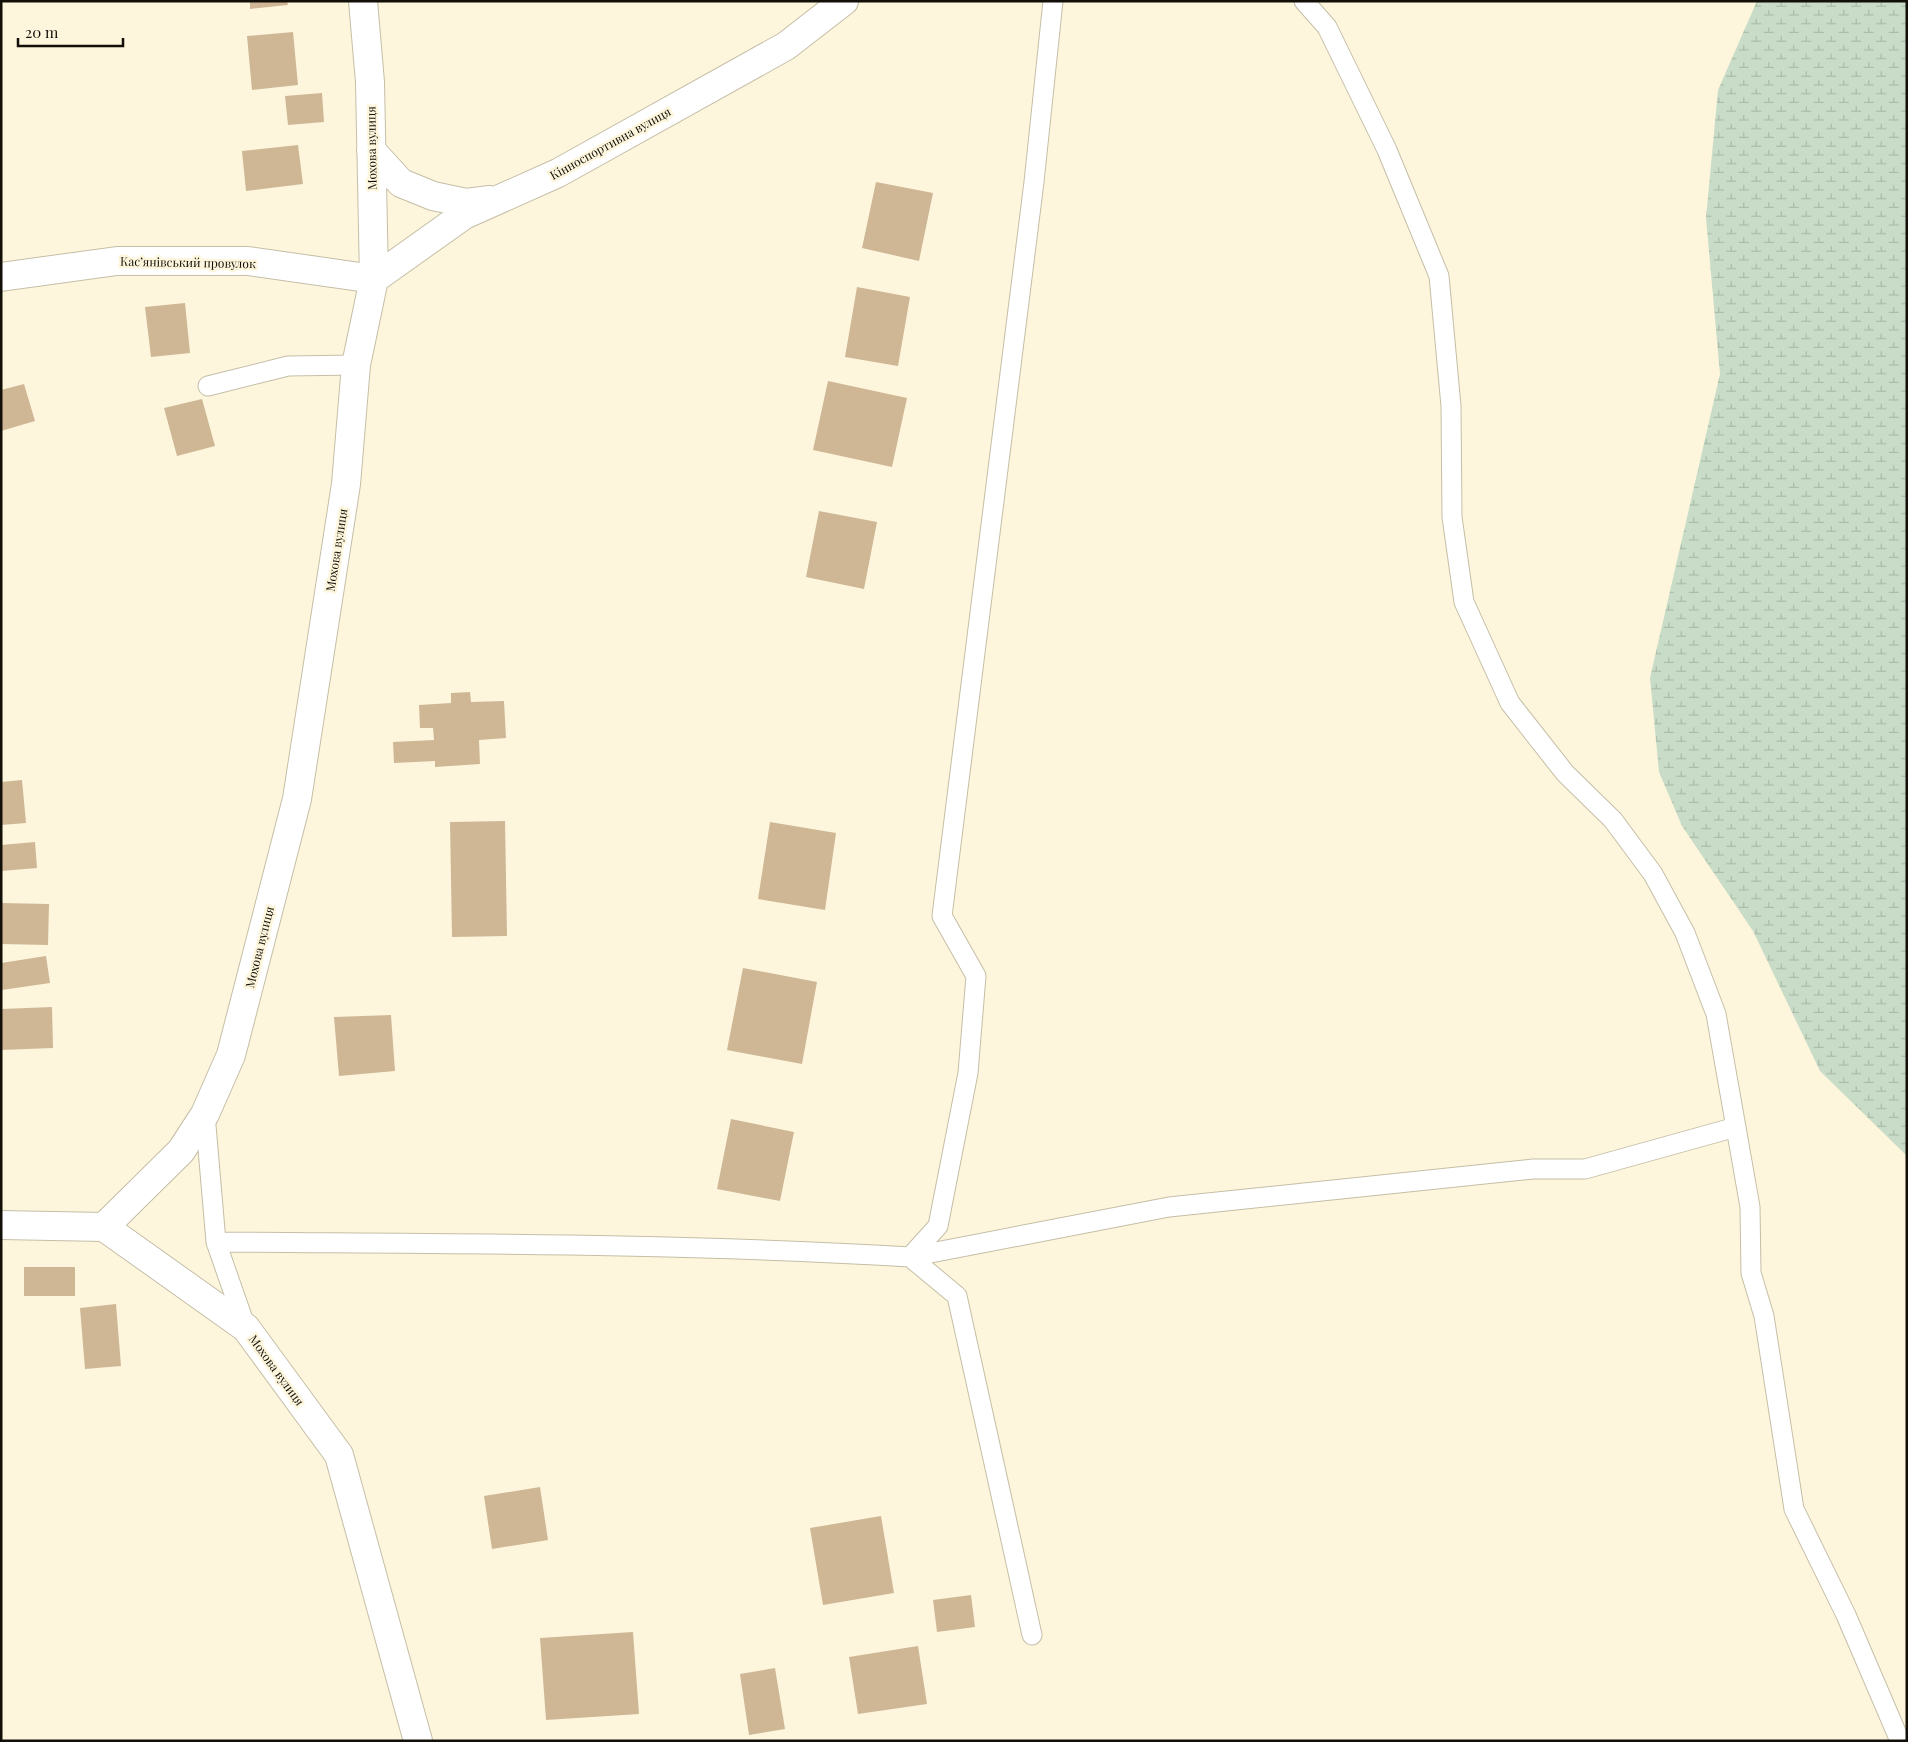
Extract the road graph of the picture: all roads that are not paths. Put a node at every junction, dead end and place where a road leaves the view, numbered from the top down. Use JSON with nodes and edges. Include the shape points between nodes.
{"nodes":[{"id":1,"x":363,"y":1,"type":"edge"},
{"id":2,"x":844,"y":1,"type":"edge"},
{"id":3,"x":1054,"y":1,"type":"edge"},
{"id":4,"x":1304,"y":1,"type":"edge"},
{"id":5,"x":371,"y":150,"type":"junction"},
{"id":6,"x":498,"y":200,"type":"junction"},
{"id":7,"x":1,"y":277,"type":"edge"},
{"id":8,"x":374,"y":279,"type":"junction"},
{"id":9,"x":356,"y":365,"type":"junction"},
{"id":10,"x":208,"y":386,"type":"dead end"},
{"id":11,"x":205,"y":1114,"type":"junction"},
{"id":12,"x":1736,"y":1127,"type":"junction"},
{"id":13,"x":1,"y":1225,"type":"edge"},
{"id":14,"x":104,"y":1227,"type":"junction"},
{"id":15,"x":216,"y":1242,"type":"junction"},
{"id":16,"x":910,"y":1257,"type":"junction"},
{"id":17,"x":246,"y":1328,"type":"junction"},
{"id":18,"x":1032,"y":1635,"type":"dead end"},
{"id":19,"x":418,"y":1741,"type":"edge"},
{"id":20,"x":1900,"y":1741,"type":"edge"}],
"edges":[{"from":1,"to":5,"type":"street","name":"Мохова вулиця","via":[[370,82]]},
{"from":2,"to":6,"type":"street","name":"Кінноспортивна вулиця","via":[[786,46],[558,173]]},
{"from":3,"to":16,"type":"lane","via":[[942,916],[976,976],[968,1073],[938,1226]]},
{"from":4,"to":12,"type":"lane","via":[[1327,27],[1388,150],[1439,276],[1451,406],[1452,517],[1464,602],[1510,703],[1564,773],[1612,820],[1653,874],[1684,933],[1716,1014]]},
{"from":5,"to":6,"type":"street","via":[[402,183],[433,196],[466,202]]},
{"from":5,"to":8,"type":"street","name":"Мохова вулиця"},
{"from":6,"to":8,"type":"street","name":"Кінноспортивна вулиця","via":[[464,215]]},
{"from":7,"to":8,"type":"street","name":"Касʼянівський провулок","via":[[117,261],[248,261]]},
{"from":8,"to":9,"type":"street","name":"Мохова вулиця"},
{"from":9,"to":10,"type":"lane","via":[[288,366]]},
{"from":9,"to":11,"type":"street","name":"Мохова вулиця","via":[[346,484],[297,799],[231,1055]]},
{"from":11,"to":14,"type":"street","name":"Мохова вулиця","via":[[181,1151]]},
{"from":11,"to":15,"type":"lane"},
{"from":12,"to":16,"type":"lane","via":[[1585,1169],[1532,1169],[1169,1207]]},
{"from":12,"to":20,"type":"lane","via":[[1750,1207],[1751,1273],[1764,1316],[1794,1509],[1846,1615]]},
{"from":13,"to":14,"type":"street"},
{"from":14,"to":17,"type":"street","name":"Мохова вулиця"},
{"from":15,"to":16,"type":"lane","via":[[630,1245]]},
{"from":15,"to":17,"type":"lane"},
{"from":16,"to":18,"type":"lane","via":[[957,1296]]},
{"from":17,"to":19,"type":"street","name":"Мохова вулиця","via":[[339,1455]]}]}
